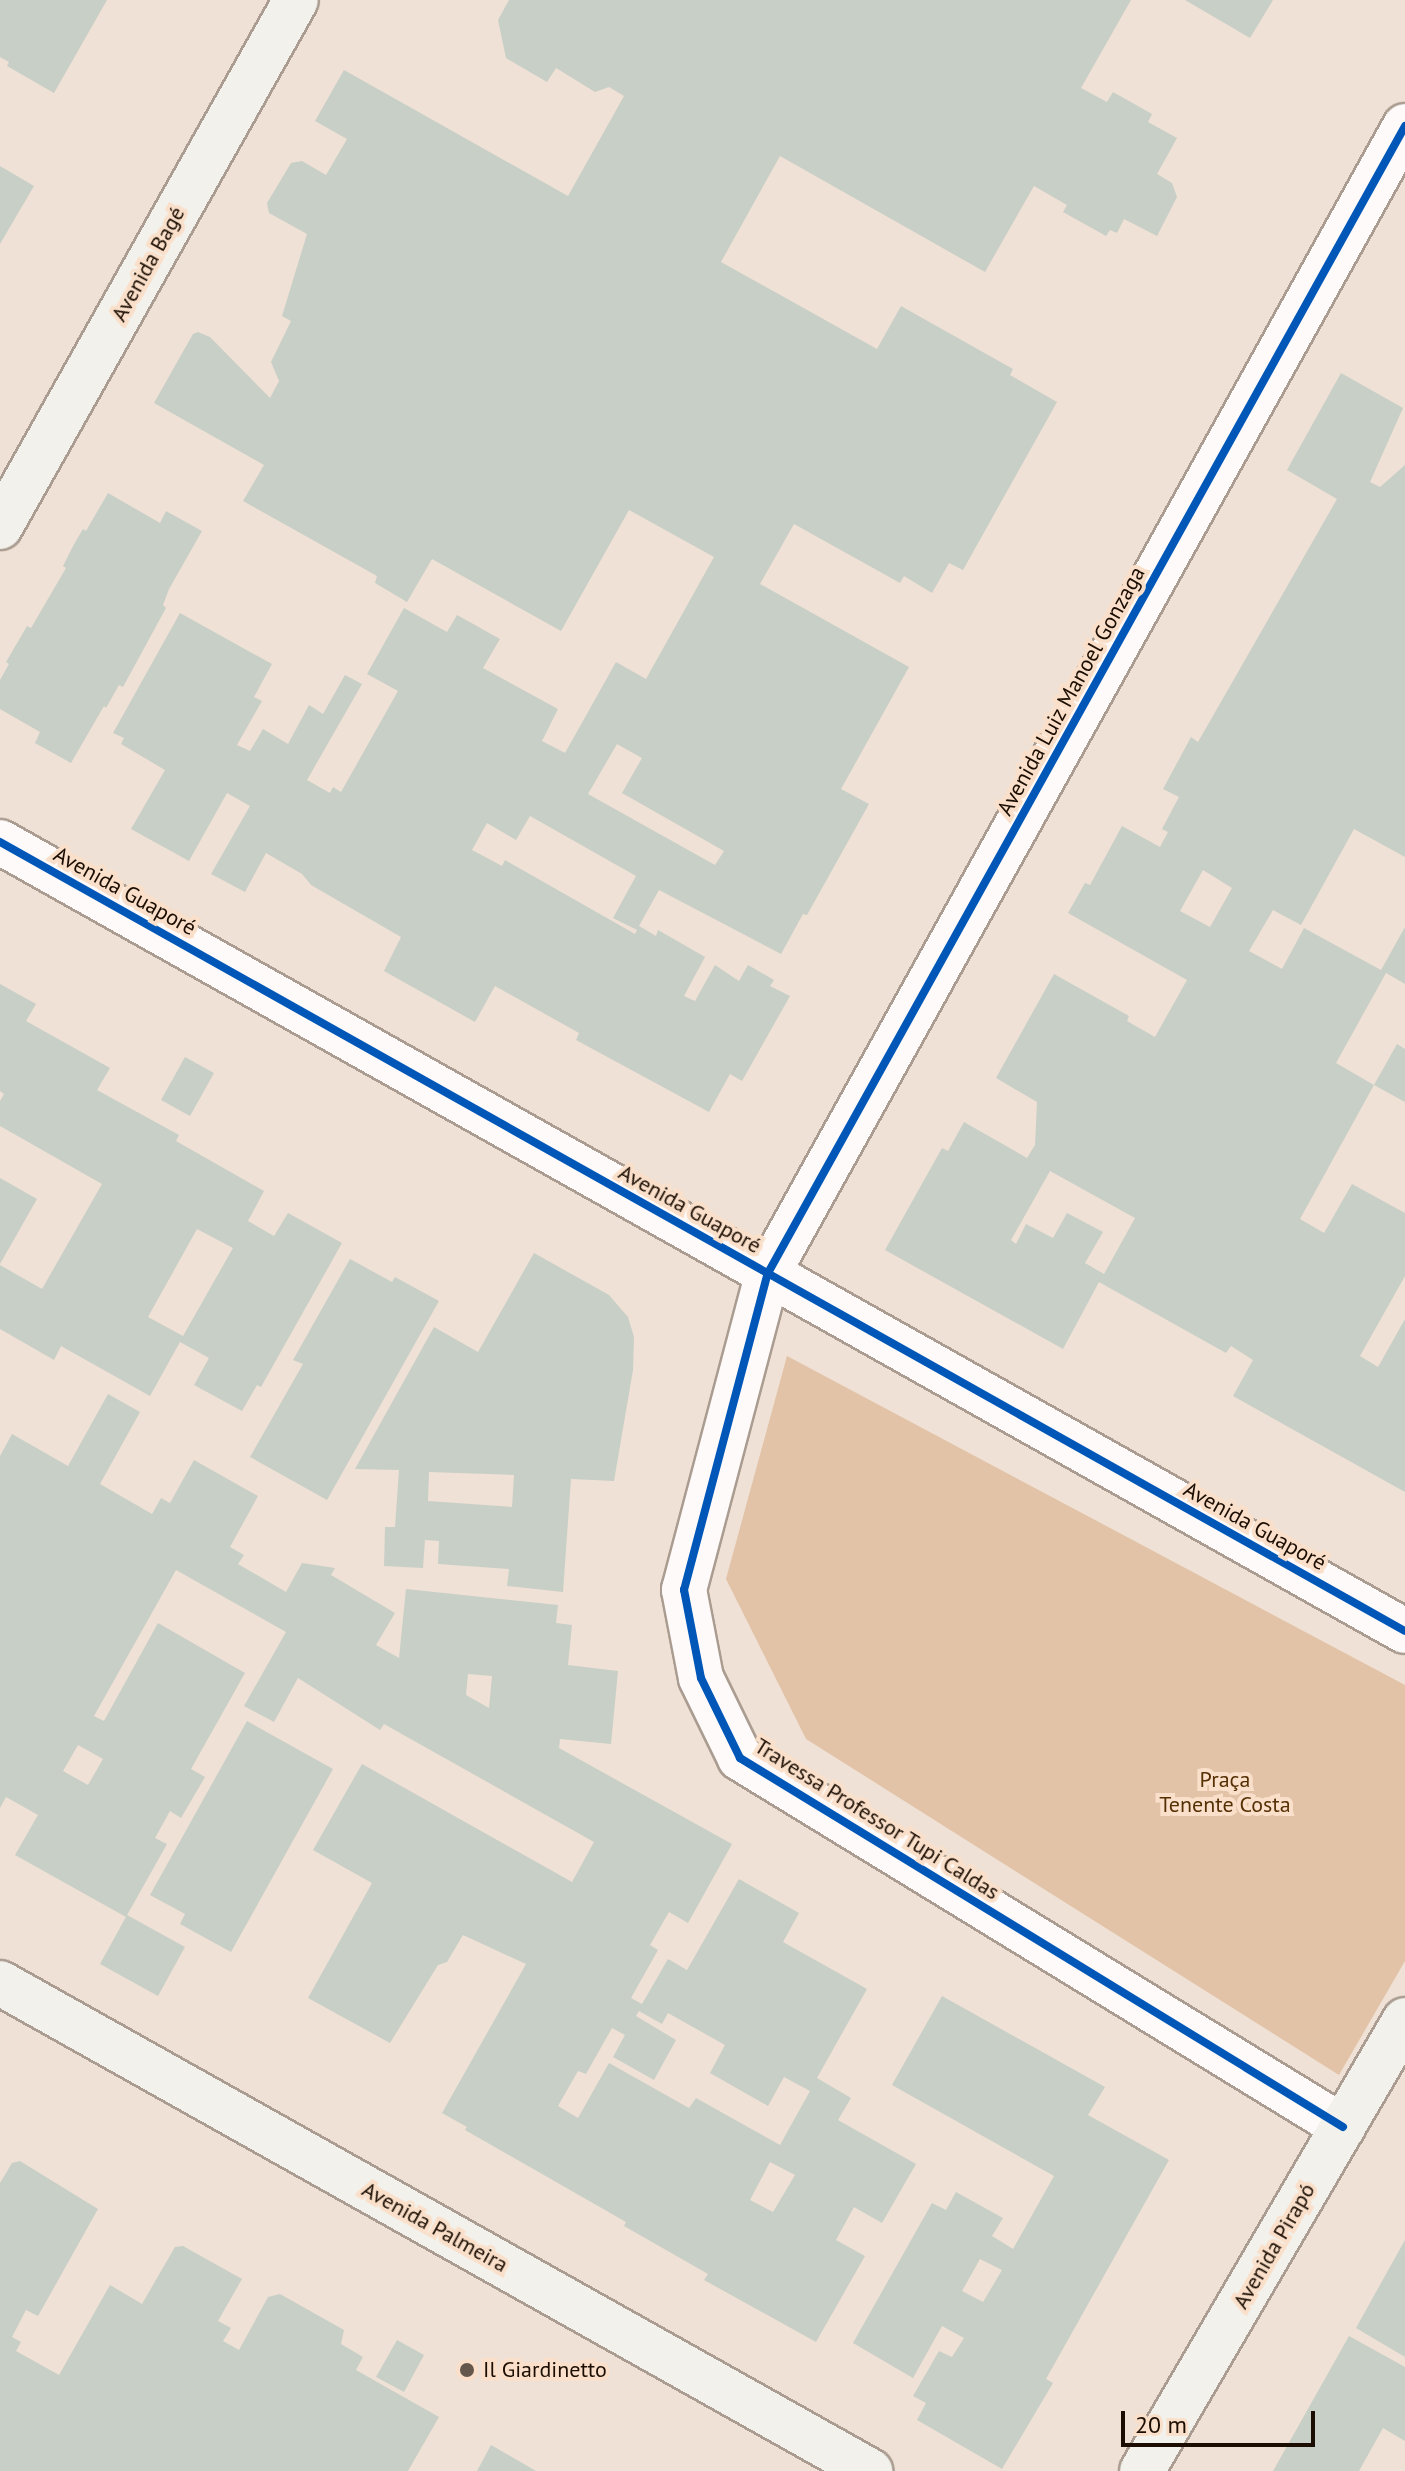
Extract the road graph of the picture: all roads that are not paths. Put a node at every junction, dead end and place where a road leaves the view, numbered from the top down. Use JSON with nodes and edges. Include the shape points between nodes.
{"nodes":[{"id":1,"x":296,"y":0,"type":"edge"},
{"id":2,"x":1405,"y":126,"type":"edge"},
{"id":3,"x":0,"y":527,"type":"edge"},
{"id":4,"x":0,"y":842,"type":"edge"},
{"id":5,"x":768,"y":1273,"type":"junction"},
{"id":6,"x":1405,"y":1631,"type":"edge"},
{"id":7,"x":0,"y":1983,"type":"edge"},
{"id":8,"x":1405,"y":2020,"type":"edge"},
{"id":9,"x":1343,"y":2127,"type":"junction"},
{"id":10,"x":870,"y":2471,"type":"edge"},
{"id":11,"x":1142,"y":2471,"type":"edge"}],
"edges":[{"from":1,"to":3,"type":"street","name":"Avenida Bagé"},
{"from":2,"to":5,"type":"street","name":"Avenida Luiz Manoel Gonzaga"},
{"from":4,"to":5,"type":"street","name":"Avenida Guaporé"},
{"from":5,"to":6,"type":"street","name":"Avenida Guaporé"},
{"from":5,"to":9,"type":"street","name":"Travessa Professor Tupi Caldas","via":[[684,1590],[701,1678],[740,1758]]},
{"from":7,"to":10,"type":"street","name":"Avenida Palmeira"},
{"from":8,"to":9,"type":"street","name":"Avenida Pirapó"},
{"from":9,"to":11,"type":"street","name":"Avenida Pirapó"}]}
